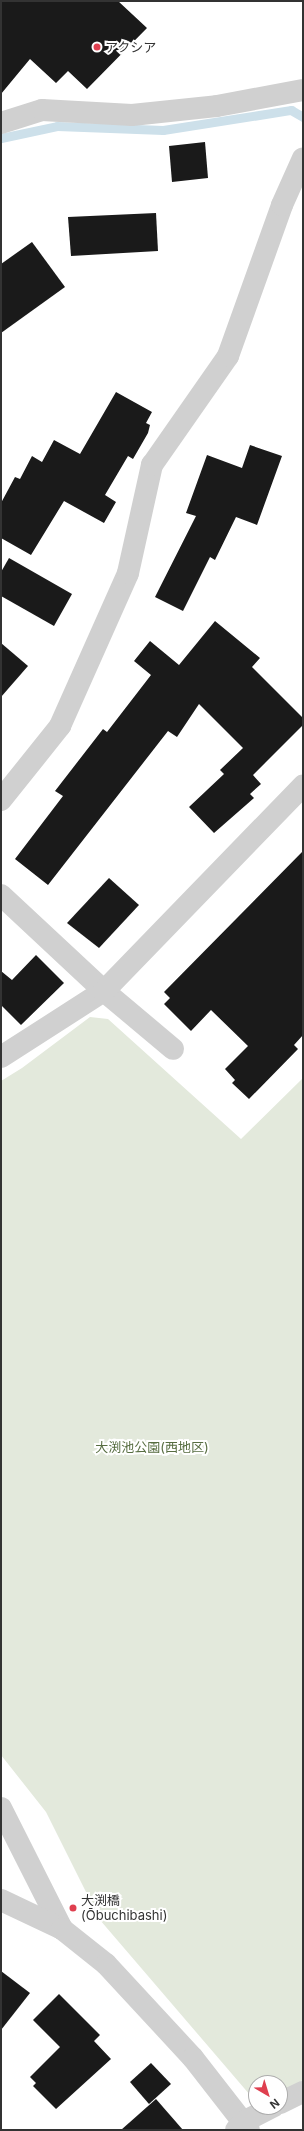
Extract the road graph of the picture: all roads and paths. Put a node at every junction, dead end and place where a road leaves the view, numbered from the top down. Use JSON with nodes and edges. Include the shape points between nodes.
{"nodes":[{"id":1,"x":303,"y":90,"type":"edge"},
{"id":2,"x":1,"y":123,"type":"edge"},
{"id":3,"x":303,"y":158,"type":"edge"},
{"id":4,"x":303,"y":786,"type":"edge"},
{"id":5,"x":1,"y":800,"type":"edge"},
{"id":6,"x":1,"y":895,"type":"edge"},
{"id":7,"x":104,"y":991,"type":"junction"},
{"id":8,"x":173,"y":1049,"type":"dead end"},
{"id":9,"x":1,"y":1057,"type":"edge"},
{"id":10,"x":4,"y":1814,"type":"edge"},
{"id":11,"x":1,"y":1900,"type":"edge"},
{"id":12,"x":62,"y":1929,"type":"junction"},
{"id":13,"x":303,"y":2092,"type":"edge"},
{"id":14,"x":288,"y":2099,"type":"edge"},
{"id":15,"x":262,"y":2115,"type":"edge"},
{"id":16,"x":243,"y":2128,"type":"edge"}],
"edges":[{"from":1,"to":2,"type":"street","via":[[217,106],[132,114],[42,110]]},
{"from":3,"to":5,"type":"street","via":[[282,205],[228,356],[152,465],[128,573],[60,726]]},
{"from":4,"to":7,"type":"street"},
{"from":6,"to":7,"type":"street"},
{"from":7,"to":8,"type":"street"},
{"from":7,"to":9,"type":"street"},
{"from":10,"to":12,"type":"street"},
{"from":11,"to":12,"type":"street"},
{"from":12,"to":16,"type":"street","via":[[106,1964],[148,2008],[193,2058]]},
{"from":13,"to":14,"type":"street"},
{"from":15,"to":16,"type":"street"}]}
